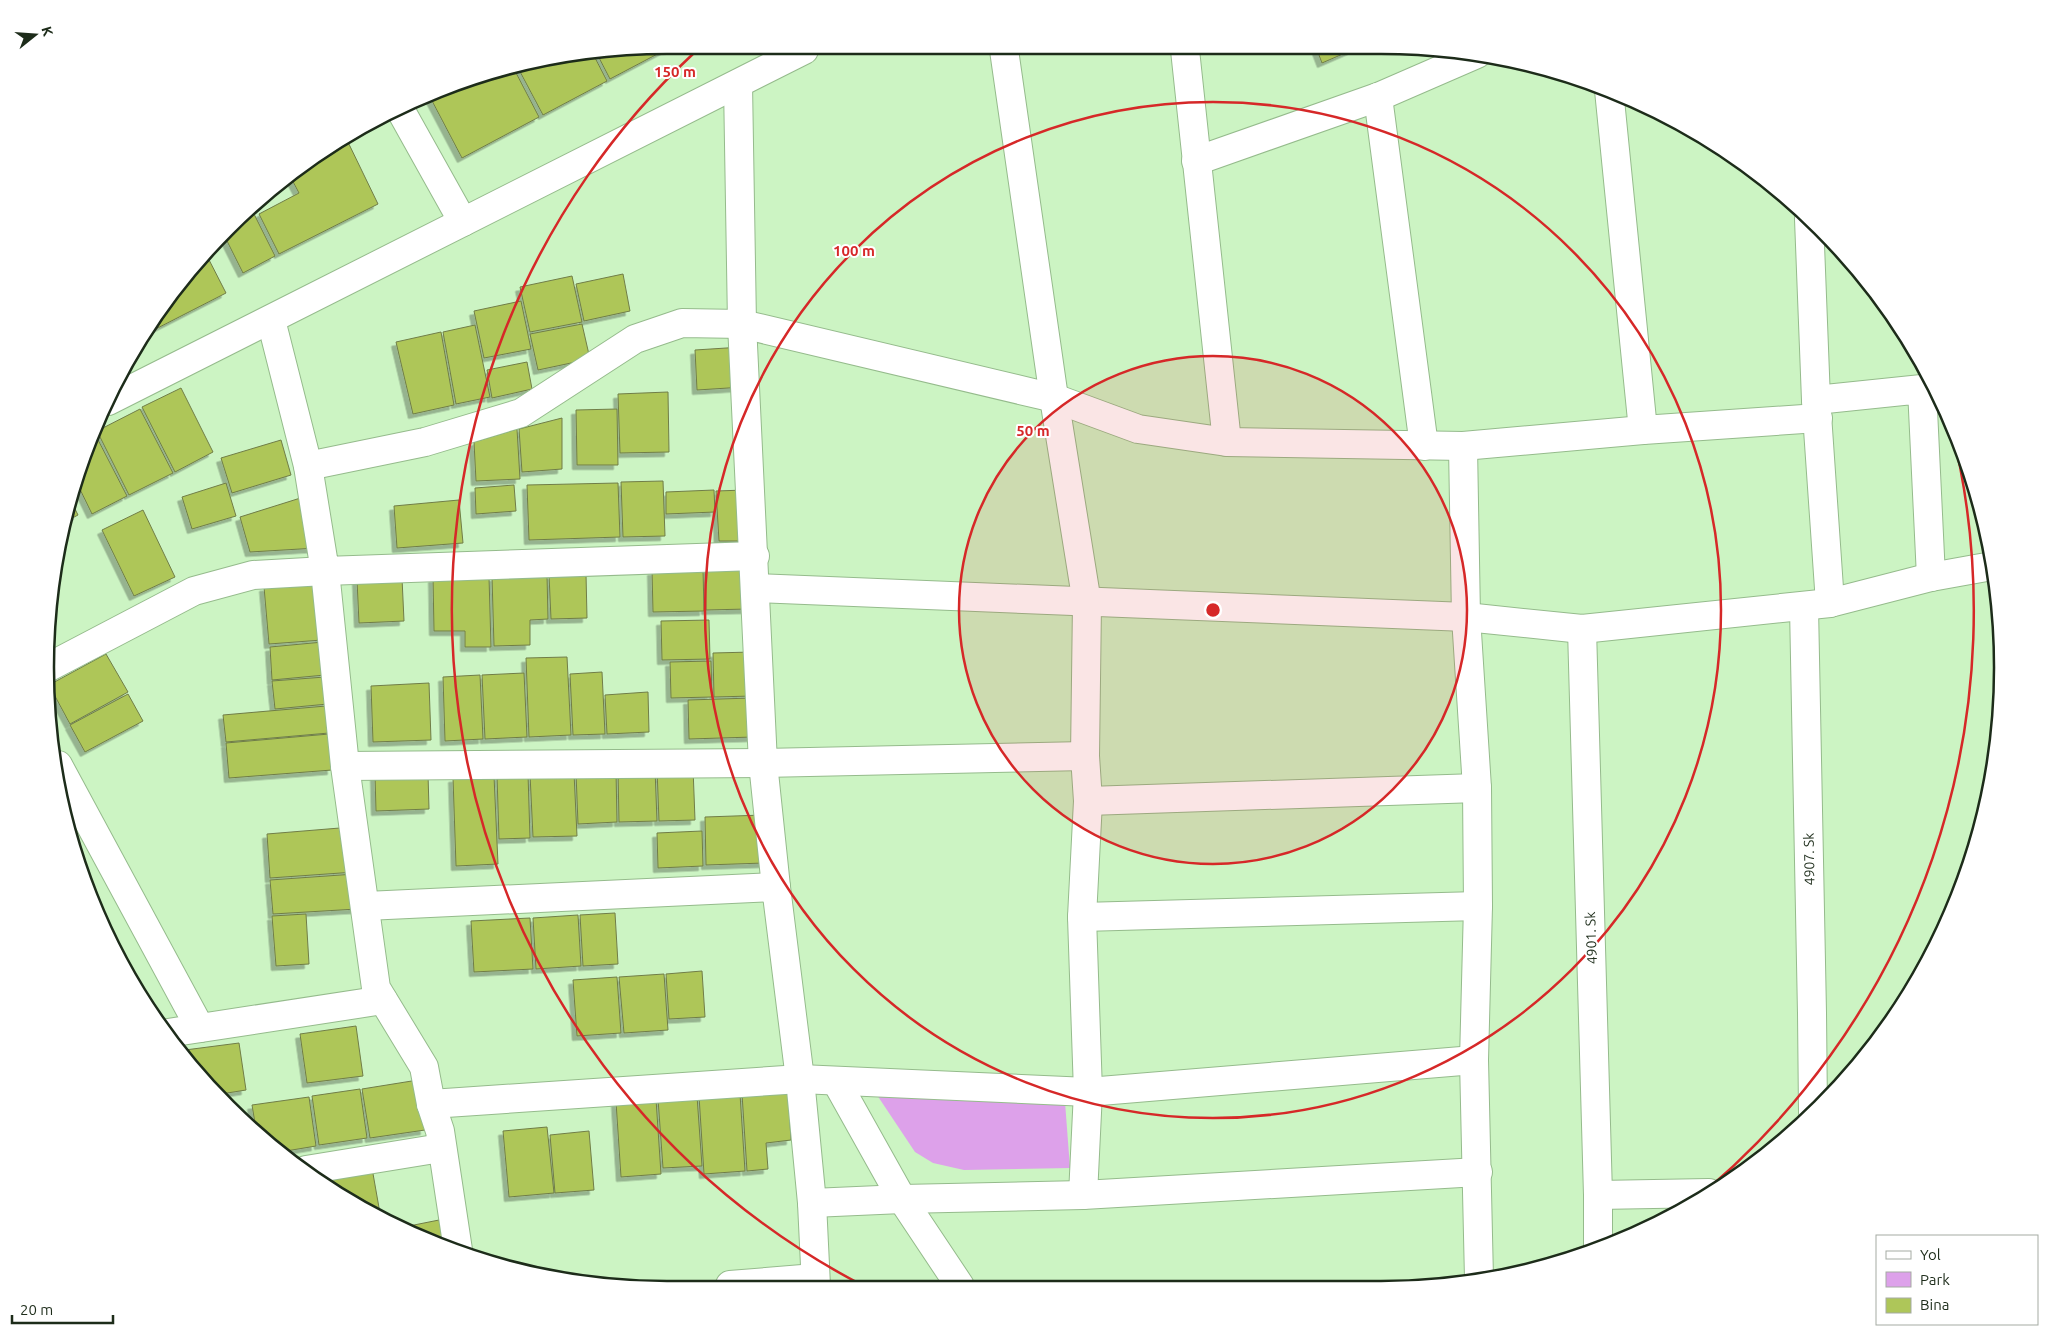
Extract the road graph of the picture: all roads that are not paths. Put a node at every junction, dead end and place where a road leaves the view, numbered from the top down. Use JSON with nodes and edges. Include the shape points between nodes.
{"nodes":[{"id":1,"x":796,"y":54,"type":"edge"},
{"id":2,"x":1005,"y":54,"type":"edge"},
{"id":3,"x":1185,"y":54,"type":"edge"},
{"id":4,"x":1464,"y":59,"type":"edge"},
{"id":5,"x":738,"y":84,"type":"junction"},
{"id":6,"x":1378,"y":97,"type":"junction"},
{"id":7,"x":1610,"y":98,"type":"edge"},
{"id":8,"x":403,"y":114,"type":"edge"},
{"id":9,"x":1196,"y":161,"type":"junction"},
{"id":10,"x":463,"y":222,"type":"junction"},
{"id":11,"x":1810,"y":231,"type":"edge"},
{"id":12,"x":271,"y":320,"type":"junction"},
{"id":13,"x":742,"y":324,"type":"junction"},
{"id":14,"x":117,"y":397,"type":"edge"},
{"id":15,"x":1054,"y":398,"type":"junction"},
{"id":16,"x":1817,"y":409,"type":"junction"},
{"id":17,"x":1643,"y":430,"type":"junction"},
{"id":18,"x":1227,"y":442,"type":"junction"},
{"id":19,"x":1424,"y":446,"type":"junction"},
{"id":20,"x":1463,"y":446,"type":"junction"},
{"id":21,"x":308,"y":466,"type":"junction"},
{"id":22,"x":755,"y":556,"type":"junction"},
{"id":23,"x":1985,"y":567,"type":"edge"},
{"id":24,"x":326,"y":570,"type":"junction"},
{"id":25,"x":1931,"y":577,"type":"junction"},
{"id":26,"x":756,"y":588,"type":"junction"},
{"id":27,"x":1087,"y":603,"type":"junction"},
{"id":28,"x":1817,"y":605,"type":"junction"},
{"id":29,"x":1466,"y":617,"type":"junction"},
{"id":30,"x":1582,"y":629,"type":"junction"},
{"id":31,"x":54,"y":664,"type":"edge"},
{"id":32,"x":1085,"y":756,"type":"junction"},
{"id":33,"x":763,"y":764,"type":"junction"},
{"id":34,"x":345,"y":766,"type":"junction"},
{"id":35,"x":64,"y":776,"type":"edge"},
{"id":36,"x":1477,"y":788,"type":"junction"},
{"id":37,"x":1088,"y":801,"type":"junction"},
{"id":38,"x":776,"y":887,"type":"junction"},
{"id":39,"x":366,"y":906,"type":"junction"},
{"id":40,"x":1478,"y":906,"type":"junction"},
{"id":41,"x":1082,"y":917,"type":"junction"},
{"id":42,"x":383,"y":1000,"type":"junction"},
{"id":43,"x":200,"y":1028,"type":"junction"},
{"id":44,"x":175,"y":1033,"type":"edge"},
{"id":45,"x":1474,"y":1060,"type":"junction"},
{"id":46,"x":800,"y":1079,"type":"junction"},
{"id":47,"x":836,"y":1081,"type":"junction"},
{"id":48,"x":1088,"y":1092,"type":"junction"},
{"id":49,"x":1812,"y":1103,"type":"edge"},
{"id":50,"x":431,"y":1104,"type":"junction"},
{"id":51,"x":441,"y":1148,"type":"junction"},
{"id":52,"x":314,"y":1169,"type":"edge"},
{"id":53,"x":1478,"y":1172,"type":"junction"},
{"id":54,"x":1696,"y":1193,"type":"edge"},
{"id":55,"x":1083,"y":1195,"type":"junction"},
{"id":56,"x":1598,"y":1195,"type":"junction"},
{"id":57,"x":902,"y":1198,"type":"junction"},
{"id":58,"x":812,"y":1203,"type":"junction"},
{"id":59,"x":1598,"y":1241,"type":"edge"},
{"id":60,"x":457,"y":1244,"type":"edge"},
{"id":61,"x":1479,"y":1273,"type":"edge"},
{"id":62,"x":816,"y":1281,"type":"edge"},
{"id":63,"x":957,"y":1281,"type":"edge"}],
"edges":[{"from":1,"to":5,"type":"street"},
{"from":2,"to":15,"type":"street"},
{"from":3,"to":9,"type":"street"},
{"from":4,"to":6,"type":"street"},
{"from":5,"to":10,"type":"street"},
{"from":5,"to":13,"type":"street"},
{"from":6,"to":9,"type":"street"},
{"from":6,"to":19,"type":"street"},
{"from":7,"to":17,"type":"street"},
{"from":8,"to":10,"type":"street"},
{"from":9,"to":18,"type":"street"},
{"from":10,"to":12,"type":"street"},
{"from":11,"to":16,"type":"street","name":"4907. Sk"},
{"from":12,"to":14,"type":"street"},
{"from":12,"to":21,"type":"street"},
{"from":13,"to":15,"type":"street"},
{"from":13,"to":21,"type":"street","via":[[682,323],[635,339],[521,413],[425,442]]},
{"from":13,"to":22,"type":"street"},
{"from":15,"to":18,"type":"street","via":[[1138,429]]},
{"from":15,"to":27,"type":"street"},
{"from":16,"to":17,"type":"street"},
{"from":16,"to":25,"type":"street","via":[[1922,389]]},
{"from":16,"to":28,"type":"street","name":"4907. Sk"},
{"from":17,"to":20,"type":"street"},
{"from":18,"to":19,"type":"street"},
{"from":19,"to":20,"type":"street"},
{"from":20,"to":29,"type":"street"},
{"from":21,"to":24,"type":"street"},
{"from":22,"to":24,"type":"street"},
{"from":22,"to":26,"type":"street"},
{"from":23,"to":25,"type":"street"},
{"from":24,"to":31,"type":"street","via":[[253,575],[194,591]]},
{"from":24,"to":34,"type":"street"},
{"from":25,"to":28,"type":"street"},
{"from":26,"to":27,"type":"street"},
{"from":26,"to":33,"type":"street"},
{"from":27,"to":29,"type":"street"},
{"from":27,"to":32,"type":"street"},
{"from":28,"to":30,"type":"street"},
{"from":28,"to":49,"type":"street","name":"4907. Sk"},
{"from":29,"to":30,"type":"street"},
{"from":29,"to":36,"type":"street"},
{"from":30,"to":56,"type":"street","name":"4901. Sk"},
{"from":32,"to":33,"type":"street"},
{"from":32,"to":37,"type":"street"},
{"from":33,"to":34,"type":"street"},
{"from":33,"to":38,"type":"street"},
{"from":34,"to":39,"type":"street"},
{"from":35,"to":43,"type":"street"},
{"from":36,"to":37,"type":"street"},
{"from":36,"to":40,"type":"street"},
{"from":37,"to":41,"type":"street"},
{"from":38,"to":39,"type":"street"},
{"from":38,"to":46,"type":"street"},
{"from":39,"to":42,"type":"street","via":[[376,988]]},
{"from":40,"to":41,"type":"street"},
{"from":40,"to":45,"type":"street"},
{"from":41,"to":48,"type":"street"},
{"from":42,"to":43,"type":"street"},
{"from":42,"to":50,"type":"street","via":[[424,1067]]},
{"from":43,"to":44,"type":"street"},
{"from":45,"to":48,"type":"street"},
{"from":45,"to":53,"type":"street"},
{"from":46,"to":47,"type":"street"},
{"from":46,"to":50,"type":"street"},
{"from":46,"to":58,"type":"street"},
{"from":47,"to":48,"type":"street"},
{"from":47,"to":57,"type":"street"},
{"from":48,"to":55,"type":"street"},
{"from":50,"to":51,"type":"street","via":[[440,1132]]},
{"from":51,"to":52,"type":"street"},
{"from":51,"to":60,"type":"street"},
{"from":53,"to":55,"type":"street"},
{"from":53,"to":61,"type":"street"},
{"from":54,"to":56,"type":"street"},
{"from":55,"to":57,"type":"street"},
{"from":56,"to":59,"type":"street","name":"4901. Sk"},
{"from":57,"to":58,"type":"street"},
{"from":57,"to":63,"type":"street"},
{"from":58,"to":62,"type":"street"}]}
